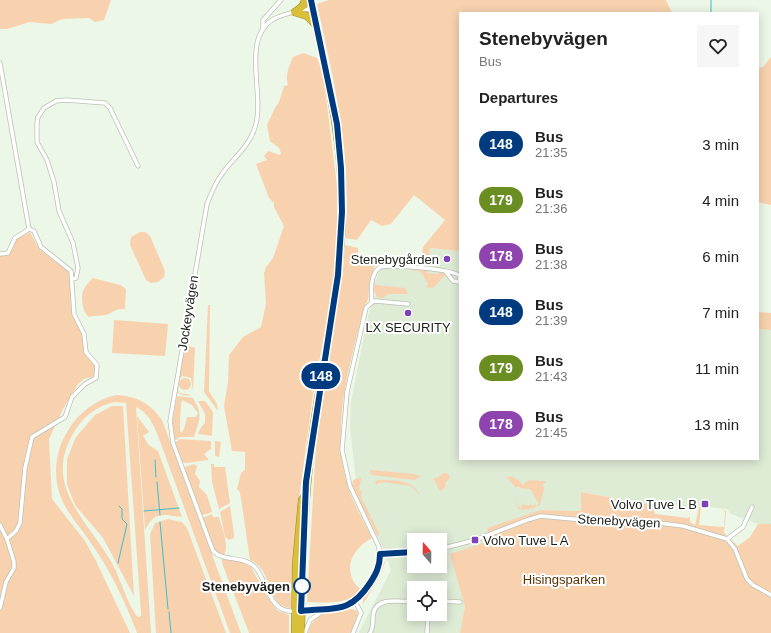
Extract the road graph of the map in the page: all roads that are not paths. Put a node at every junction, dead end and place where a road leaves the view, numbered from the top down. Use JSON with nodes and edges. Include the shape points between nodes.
{"nodes":[{"id":1,"x":281,"y":0,"type":"edge"},
{"id":2,"x":305,"y":0,"type":"edge"},
{"id":3,"x":311,"y":0,"type":"edge"},
{"id":4,"x":312,"y":8,"type":"junction"},
{"id":5,"x":295,"y":12,"type":"junction"},
{"id":6,"x":317,"y":27,"type":"junction"},
{"id":7,"x":264,"y":28,"type":"junction"},
{"id":8,"x":0,"y":63,"type":"edge"},
{"id":9,"x":138,"y":166,"type":"dead end"},
{"id":10,"x":29,"y":229,"type":"junction"},
{"id":11,"x":0,"y":254,"type":"edge"},
{"id":12,"x":446,"y":272,"type":"dead end"},
{"id":13,"x":72,"y":279,"type":"junction"},
{"id":14,"x":372,"y":302,"type":"junction"},
{"id":15,"x":408,"y":304,"type":"dead end"},
{"id":16,"x":752,"y":507,"type":"dead end"},
{"id":17,"x":0,"y":525,"type":"edge"},
{"id":18,"x":7,"y":539,"type":"junction"},
{"id":19,"x":727,"y":539,"type":"junction"},
{"id":20,"x":447,"y":546,"type":"edge"},
{"id":21,"x":407,"y":552,"type":"edge"},
{"id":22,"x":380,"y":554,"type":"junction"},
{"id":23,"x":771,"y":595,"type":"edge"},
{"id":24,"x":355,"y":601,"type":"junction"},
{"id":25,"x":447,"y":601,"type":"edge"},
{"id":26,"x":407,"y":602,"type":"edge"},
{"id":27,"x":460,"y":602,"type":"dead end"},
{"id":28,"x":0,"y":608,"type":"edge"},
{"id":29,"x":326,"y":610,"type":"junction"},
{"id":30,"x":298,"y":611,"type":"junction"},
{"id":31,"x":428,"y":621,"type":"edge"},
{"id":32,"x":295,"y":633,"type":"edge"},
{"id":33,"x":301,"y":633,"type":"edge"},
{"id":34,"x":305,"y":633,"type":"edge"},
{"id":35,"x":353,"y":633,"type":"edge"},
{"id":36,"x":370,"y":633,"type":"edge"},
{"id":37,"x":427,"y":633,"type":"edge"}],
"edges":[{"from":1,"to":7,"type":"street","via":[[263,20]]},
{"from":2,"to":5,"type":"highway","via":[[303,6]]},
{"from":3,"to":4,"type":"highway"},
{"from":4,"to":5,"type":"street"},
{"from":4,"to":6,"type":"highway"},
{"from":5,"to":6,"type":"highway","via":[[307,16]]},
{"from":5,"to":7,"type":"street","via":[[276,18]]},
{"from":6,"to":30,"type":"highway","via":[[337,124],[342,212],[338,275],[305,496],[307,500]]},
{"from":7,"to":30,"type":"street","name":"Jockeyvägen","via":[[256,46],[258,118],[251,138],[221,175],[207,204],[170,428],[181,467],[213,551],[219,556],[242,560],[252,565],[276,605],[284,610]]},
{"from":8,"to":10,"type":"street"},
{"from":9,"to":13,"type":"street","via":[[110,108],[105,103],[60,100],[48,105],[41,112],[36,132],[37,142],[52,177],[57,204],[73,244],[78,268],[76,278]]},
{"from":10,"to":11,"type":"street","via":[[15,238],[8,253]]},
{"from":10,"to":13,"type":"street","via":[[34,231],[41,247],[69,268]]},
{"from":12,"to":14,"type":"street","via":[[380,267],[372,282]]},
{"from":13,"to":18,"type":"street","via":[[74,314],[84,334],[86,352],[98,365],[98,374],[72,397],[65,417],[32,437],[25,468],[20,523]]},
{"from":14,"to":15,"type":"street","via":[[376,300]]},
{"from":14,"to":22,"type":"street","via":[[366,308],[350,373],[342,450],[350,486]]},
{"from":16,"to":19,"type":"street","via":[[743,527]]},
{"from":17,"to":18,"type":"street"},
{"from":18,"to":28,"type":"street","via":[[14,568],[5,585]]},
{"from":19,"to":20,"type":"street","name":"Stenebyvägen","via":[[691,527],[670,524],[545,516]]},
{"from":19,"to":23,"type":"street","via":[[735,549],[747,579]]},
{"from":21,"to":22,"type":"street"},
{"from":22,"to":24,"type":"street","via":[[376,574]]},
{"from":24,"to":29,"type":"street","via":[[342,608]]},
{"from":24,"to":35,"type":"street","via":[[361,613]]},
{"from":25,"to":27,"type":"street"},
{"from":26,"to":36,"type":"street","via":[[379,604],[373,611],[373,626]]},
{"from":29,"to":30,"type":"street"},
{"from":29,"to":34,"type":"street","via":[[310,620]]},
{"from":30,"to":32,"type":"highway"},
{"from":30,"to":33,"type":"highway"},
{"from":31,"to":37,"type":"street"}]}
